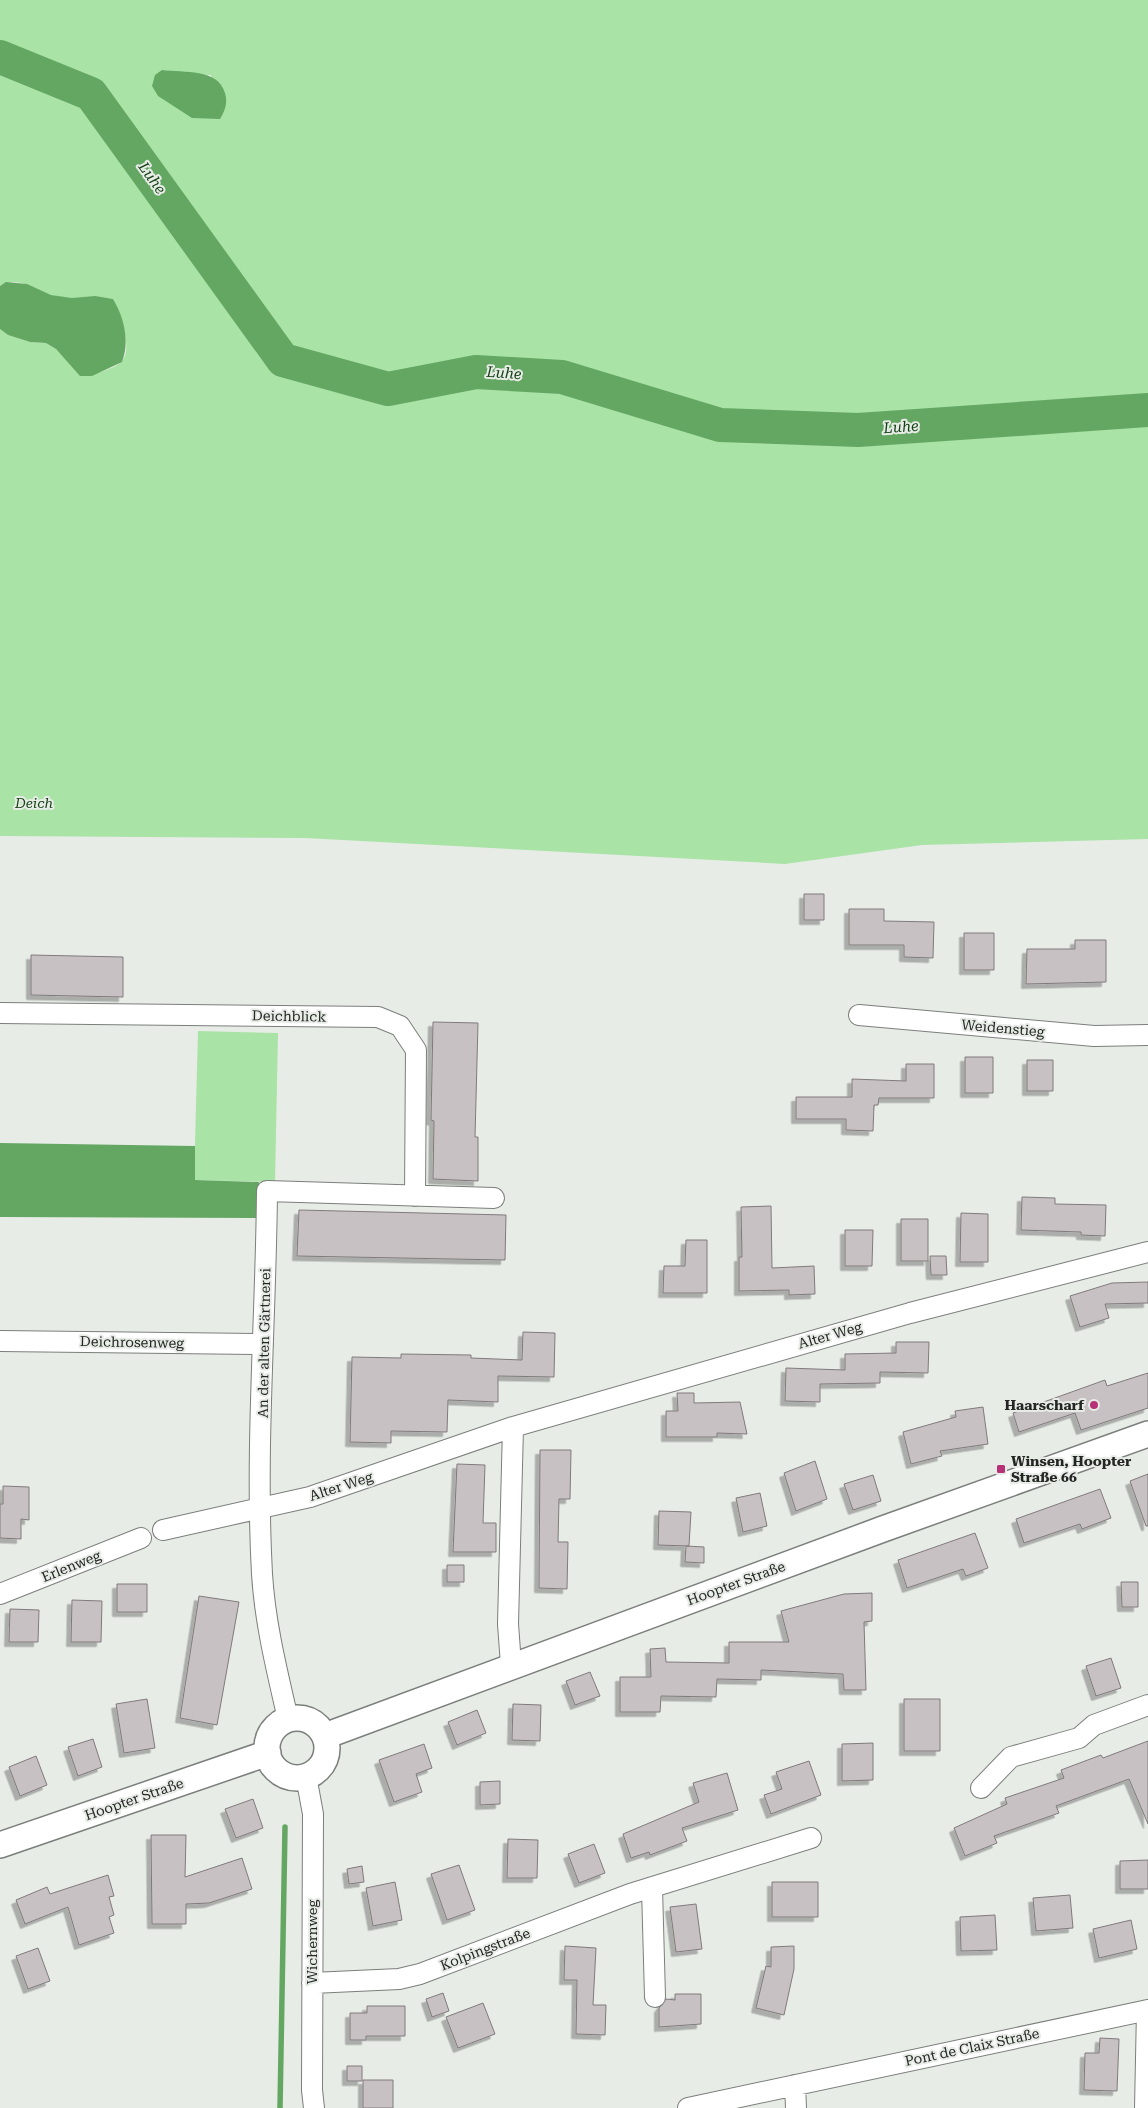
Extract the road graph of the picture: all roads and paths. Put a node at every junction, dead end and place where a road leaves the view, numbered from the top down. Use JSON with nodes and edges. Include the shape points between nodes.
{"nodes":[{"id":1,"x":0,"y":1014,"type":"edge"},
{"id":2,"x":859,"y":1015,"type":"dead end"},
{"id":3,"x":1148,"y":1034,"type":"edge"},
{"id":4,"x":415,"y":1196,"type":"junction"},
{"id":5,"x":494,"y":1198,"type":"dead end"},
{"id":6,"x":1148,"y":1252,"type":"edge"},
{"id":7,"x":0,"y":1341,"type":"edge"},
{"id":8,"x":263,"y":1344,"type":"junction"},
{"id":9,"x":514,"y":1427,"type":"junction"},
{"id":10,"x":1148,"y":1434,"type":"edge"},
{"id":11,"x":261,"y":1508,"type":"junction"},
{"id":12,"x":163,"y":1530,"type":"dead end"},
{"id":13,"x":141,"y":1538,"type":"dead end"},
{"id":14,"x":0,"y":1594,"type":"edge"},
{"id":15,"x":511,"y":1665,"type":"junction"},
{"id":16,"x":1148,"y":1705,"type":"edge"},
{"id":17,"x":288,"y":1719,"type":"junction"},
{"id":18,"x":325,"y":1736,"type":"junction"},
{"id":19,"x":268,"y":1753,"type":"junction"},
{"id":20,"x":306,"y":1776,"type":"junction"},
{"id":21,"x":981,"y":1788,"type":"dead end"},
{"id":22,"x":811,"y":1838,"type":"dead end"},
{"id":23,"x":0,"y":1845,"type":"edge"},
{"id":24,"x":652,"y":1888,"type":"junction"},
{"id":25,"x":312,"y":1982,"type":"junction"},
{"id":26,"x":654,"y":1997,"type":"dead end"},
{"id":27,"x":1147,"y":2010,"type":"edge"},
{"id":28,"x":796,"y":2085,"type":"junction"},
{"id":29,"x":314,"y":2108,"type":"edge"},
{"id":30,"x":688,"y":2108,"type":"edge"},
{"id":31,"x":796,"y":2108,"type":"edge"},
{"id":32,"x":1145,"y":2108,"type":"edge"}],
"edges":[{"from":1,"to":4,"type":"street","name":"Deichblick","via":[[378,1017],[400,1026],[416,1050]]},
{"from":2,"to":3,"type":"street","name":"Weidenstieg","via":[[1094,1036]]},
{"from":4,"to":5,"type":"street","name":"An der alten Gärtnerei"},
{"from":4,"to":8,"type":"street","name":"An der alten Gärtnerei","via":[[267,1191]]},
{"from":6,"to":9,"type":"street","name":"Alter Weg","via":[[910,1313]]},
{"from":7,"to":8,"type":"street","name":"Deichrosenweg"},
{"from":8,"to":11,"type":"street","name":"An der alten Gärtnerei"},
{"from":9,"to":11,"type":"street","name":"Alter Weg","via":[[310,1497]]},
{"from":9,"to":15,"type":"street","via":[[508,1624]]},
{"from":10,"to":15,"type":"street","name":"Hoopter Straße"},
{"from":11,"to":12,"type":"street","name":"Alter Weg"},
{"from":11,"to":17,"type":"street","name":"An der alten Gärtnerei","via":[[262,1575],[274,1658]]},
{"from":13,"to":14,"type":"street","name":"Erlenweg"},
{"from":15,"to":18,"type":"street","name":"Hoopter Straße"},
{"from":16,"to":21,"type":"street","via":[[1094,1725],[1079,1738],[1011,1756]]},
{"from":17,"to":18,"type":"street","via":[[310,1720]]},
{"from":17,"to":19,"type":"street","via":[[272,1732]]},
{"from":18,"to":20,"type":"street","via":[[326,1756],[318,1768]]},
{"from":19,"to":20,"type":"street","via":[[271,1763],[286,1776]]},
{"from":19,"to":23,"type":"street","name":"Hoopter Straße"},
{"from":20,"to":25,"type":"street","name":"Wichernweg","via":[[313,1814]]},
{"from":22,"to":24,"type":"street","name":"Kolpingstraße"},
{"from":24,"to":25,"type":"street","name":"Kolpingstraße","via":[[400,1980]]},
{"from":24,"to":26,"type":"street"},
{"from":25,"to":29,"type":"street","name":"Wichernweg"},
{"from":27,"to":28,"type":"street","name":"Pont de Claix Straße"},
{"from":27,"to":32,"type":"street"},
{"from":28,"to":30,"type":"street","name":"Pont de Claix Straße"},
{"from":28,"to":31,"type":"street"}]}
